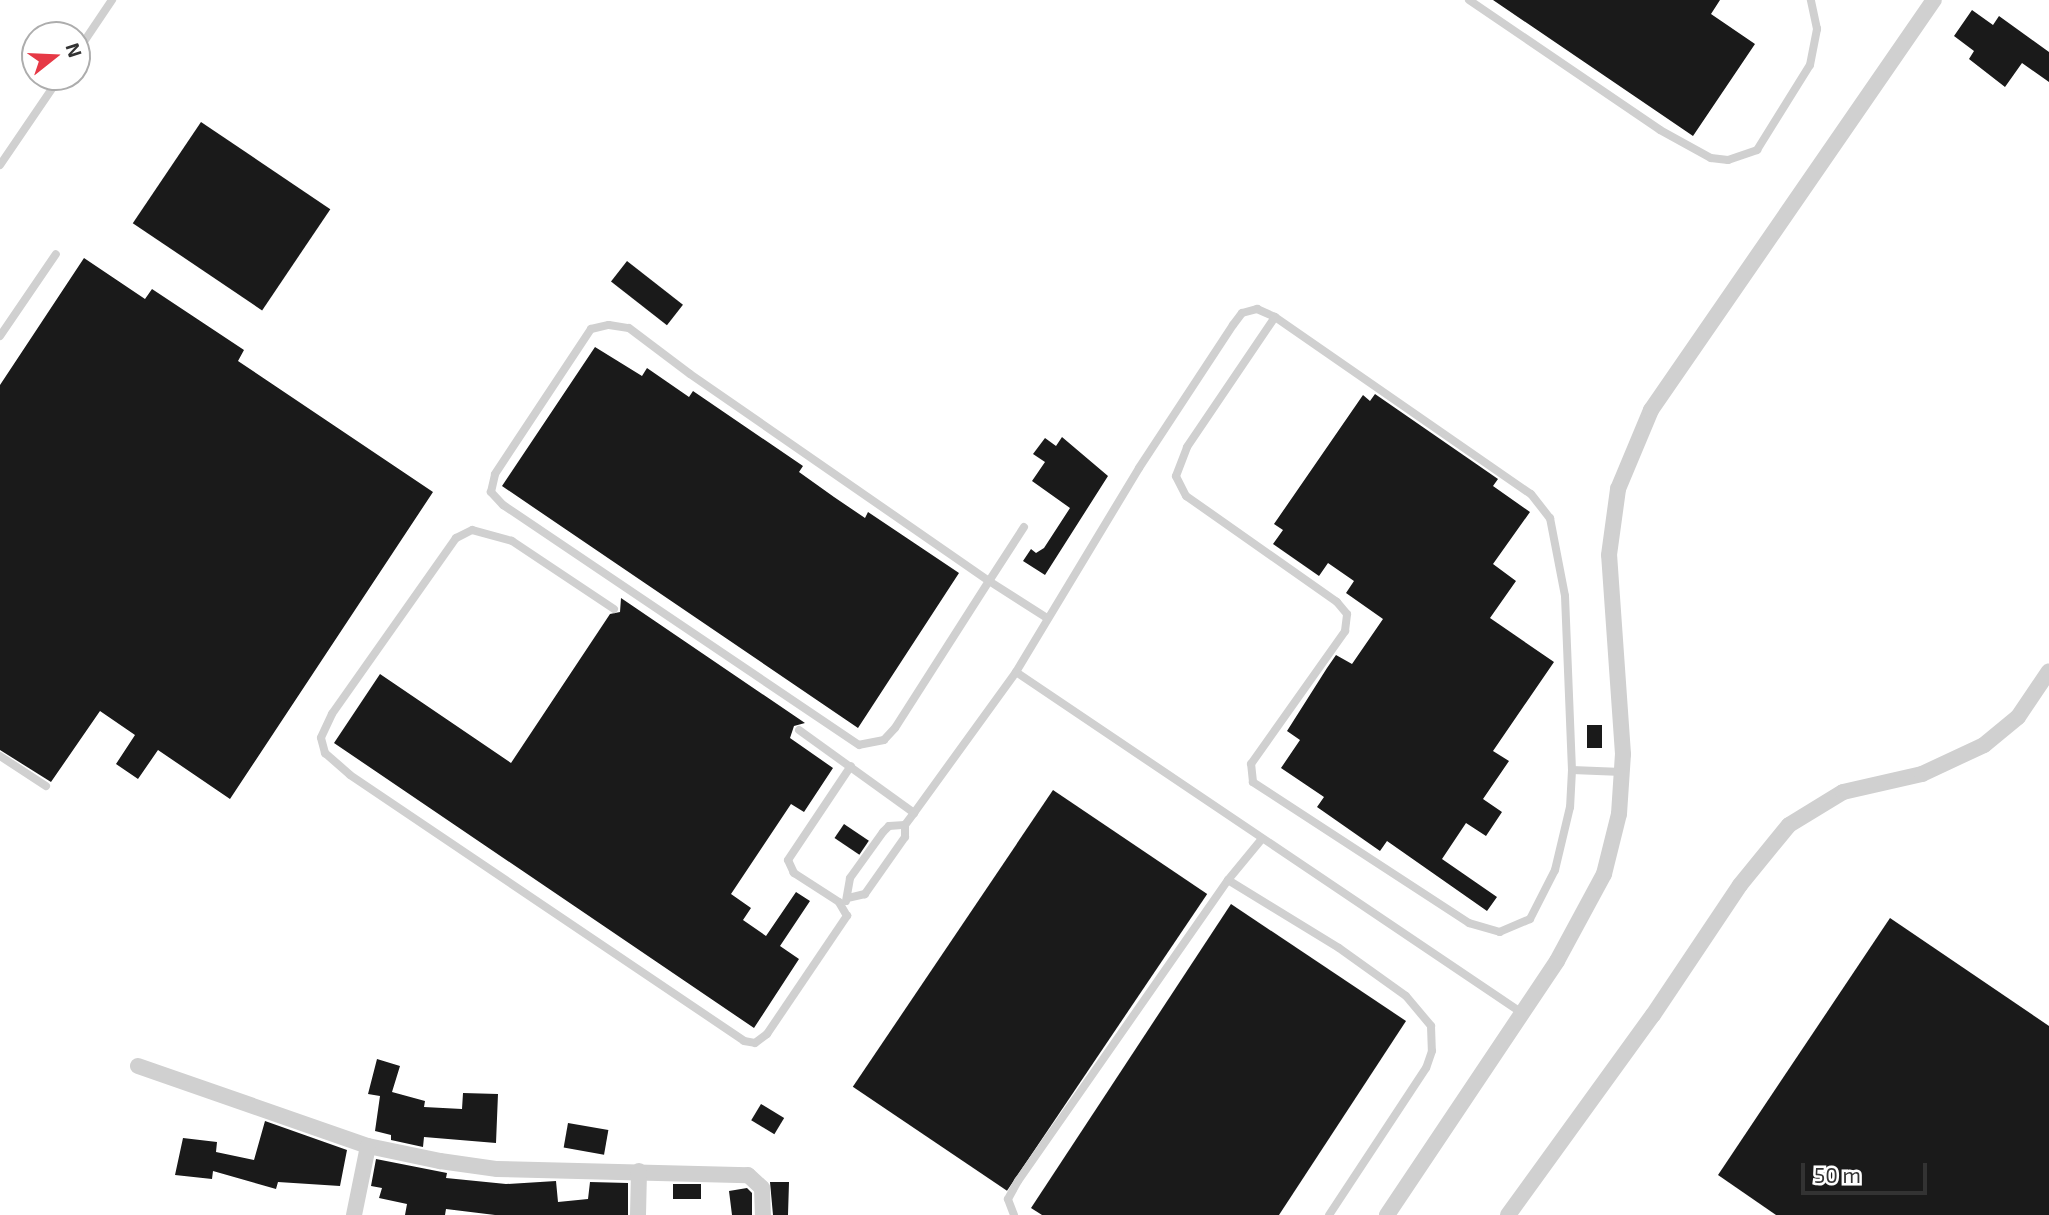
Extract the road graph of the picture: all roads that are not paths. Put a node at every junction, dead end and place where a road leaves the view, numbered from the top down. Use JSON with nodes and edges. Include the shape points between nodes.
{"nodes":[{"id":1,"x":112,"y":0,"type":"edge"},
{"id":2,"x":1469,"y":0,"type":"edge"},
{"id":3,"x":1811,"y":0,"type":"edge"},
{"id":4,"x":1934,"y":0,"type":"edge"},
{"id":5,"x":91,"y":31,"type":"edge"},
{"id":6,"x":50,"y":91,"type":"edge"},
{"id":7,"x":0,"y":165,"type":"edge"},
{"id":8,"x":56,"y":254,"type":"dead end"},
{"id":9,"x":1275,"y":317,"type":"junction"},
{"id":10,"x":0,"y":335,"type":"edge"},
{"id":11,"x":1024,"y":527,"type":"dead end"},
{"id":12,"x":989,"y":580,"type":"junction"},
{"id":13,"x":614,"y":609,"type":"dead end"},
{"id":14,"x":1047,"y":618,"type":"junction"},
{"id":15,"x":2049,"y":671,"type":"edge"},
{"id":16,"x":1016,"y":672,"type":"junction"},
{"id":17,"x":799,"y":730,"type":"dead end"},
{"id":18,"x":0,"y":756,"type":"edge"},
{"id":19,"x":851,"y":766,"type":"junction"},
{"id":20,"x":1572,"y":770,"type":"junction"},
{"id":21,"x":1622,"y":772,"type":"junction"},
{"id":22,"x":46,"y":786,"type":"dead end"},
{"id":23,"x":914,"y":813,"type":"junction"},
{"id":24,"x":905,"y":825,"type":"junction"},
{"id":25,"x":1261,"y":840,"type":"junction"},
{"id":26,"x":1228,"y":880,"type":"junction"},
{"id":27,"x":845,"y":902,"type":"junction"},
{"id":28,"x":1522,"y":1013,"type":"junction"},
{"id":29,"x":138,"y":1066,"type":"dead end"},
{"id":30,"x":368,"y":1146,"type":"junction"},
{"id":31,"x":639,"y":1171,"type":"junction"},
{"id":32,"x":354,"y":1215,"type":"edge"},
{"id":33,"x":638,"y":1215,"type":"edge"},
{"id":34,"x":763,"y":1215,"type":"edge"},
{"id":35,"x":1014,"y":1215,"type":"edge"},
{"id":36,"x":1329,"y":1215,"type":"edge"},
{"id":37,"x":1387,"y":1215,"type":"edge"},
{"id":38,"x":1508,"y":1215,"type":"edge"}],
"edges":[{"from":1,"to":5,"type":"lane"},
{"from":2,"to":3,"type":"lane","via":[[1661,130],[1711,158],[1728,160],[1757,150],[1810,65],[1817,29]]},
{"from":4,"to":21,"type":"street","via":[[1651,410],[1623,478],[1609,555]]},
{"from":6,"to":7,"type":"lane"},
{"from":8,"to":10,"type":"lane"},
{"from":9,"to":14,"type":"lane","via":[[1249,309],[1233,325]]},
{"from":9,"to":20,"type":"lane","via":[[1544,507],[1555,537],[1565,596]]},
{"from":9,"to":20,"type":"lane","via":[[1186,447],[1175,476],[1185,496],[1337,602],[1347,614],[1345,631],[1251,765],[1253,782],[1469,923],[1500,932],[1530,919],[1545,895],[1570,807]]},
{"from":11,"to":12,"type":"lane"},
{"from":12,"to":12,"type":"lane","via":[[629,328],[609,325],[591,329],[495,474],[491,492],[503,505],[859,745],[884,740],[895,728]]},
{"from":12,"to":14,"type":"lane"},
{"from":13,"to":27,"type":"lane","via":[[512,541],[472,530],[456,538],[332,714],[321,738],[326,753],[350,775],[744,1041],[755,1043],[767,1034],[846,916]]},
{"from":14,"to":16,"type":"lane"},
{"from":15,"to":38,"type":"street","via":[[2018,717],[1984,744],[1922,774],[1843,792],[1788,825],[1740,885],[1653,1015]]},
{"from":16,"to":23,"type":"lane"},
{"from":16,"to":25,"type":"lane"},
{"from":17,"to":19,"type":"lane"},
{"from":18,"to":22,"type":"lane"},
{"from":19,"to":23,"type":"lane"},
{"from":19,"to":27,"type":"lane","via":[[788,860],[794,873]]},
{"from":20,"to":21,"type":"lane"},
{"from":21,"to":28,"type":"street","via":[[1619,814],[1604,874]]},
{"from":23,"to":24,"type":"lane"},
{"from":24,"to":27,"type":"lane","via":[[905,837],[864,894]]},
{"from":24,"to":27,"type":"lane","via":[[883,832],[850,878]]},
{"from":25,"to":26,"type":"lane"},
{"from":25,"to":28,"type":"lane"},
{"from":26,"to":35,"type":"lane","via":[[1018,1181],[1008,1199]]},
{"from":26,"to":36,"type":"lane","via":[[1384,980],[1406,996],[1431,1026],[1432,1051],[1426,1068]]},
{"from":28,"to":37,"type":"street"},
{"from":29,"to":30,"type":"street"},
{"from":30,"to":31,"type":"street","via":[[497,1169]]},
{"from":30,"to":32,"type":"street"},
{"from":31,"to":33,"type":"street"},
{"from":31,"to":34,"type":"street","via":[[755,1177],[762,1188]]}]}
